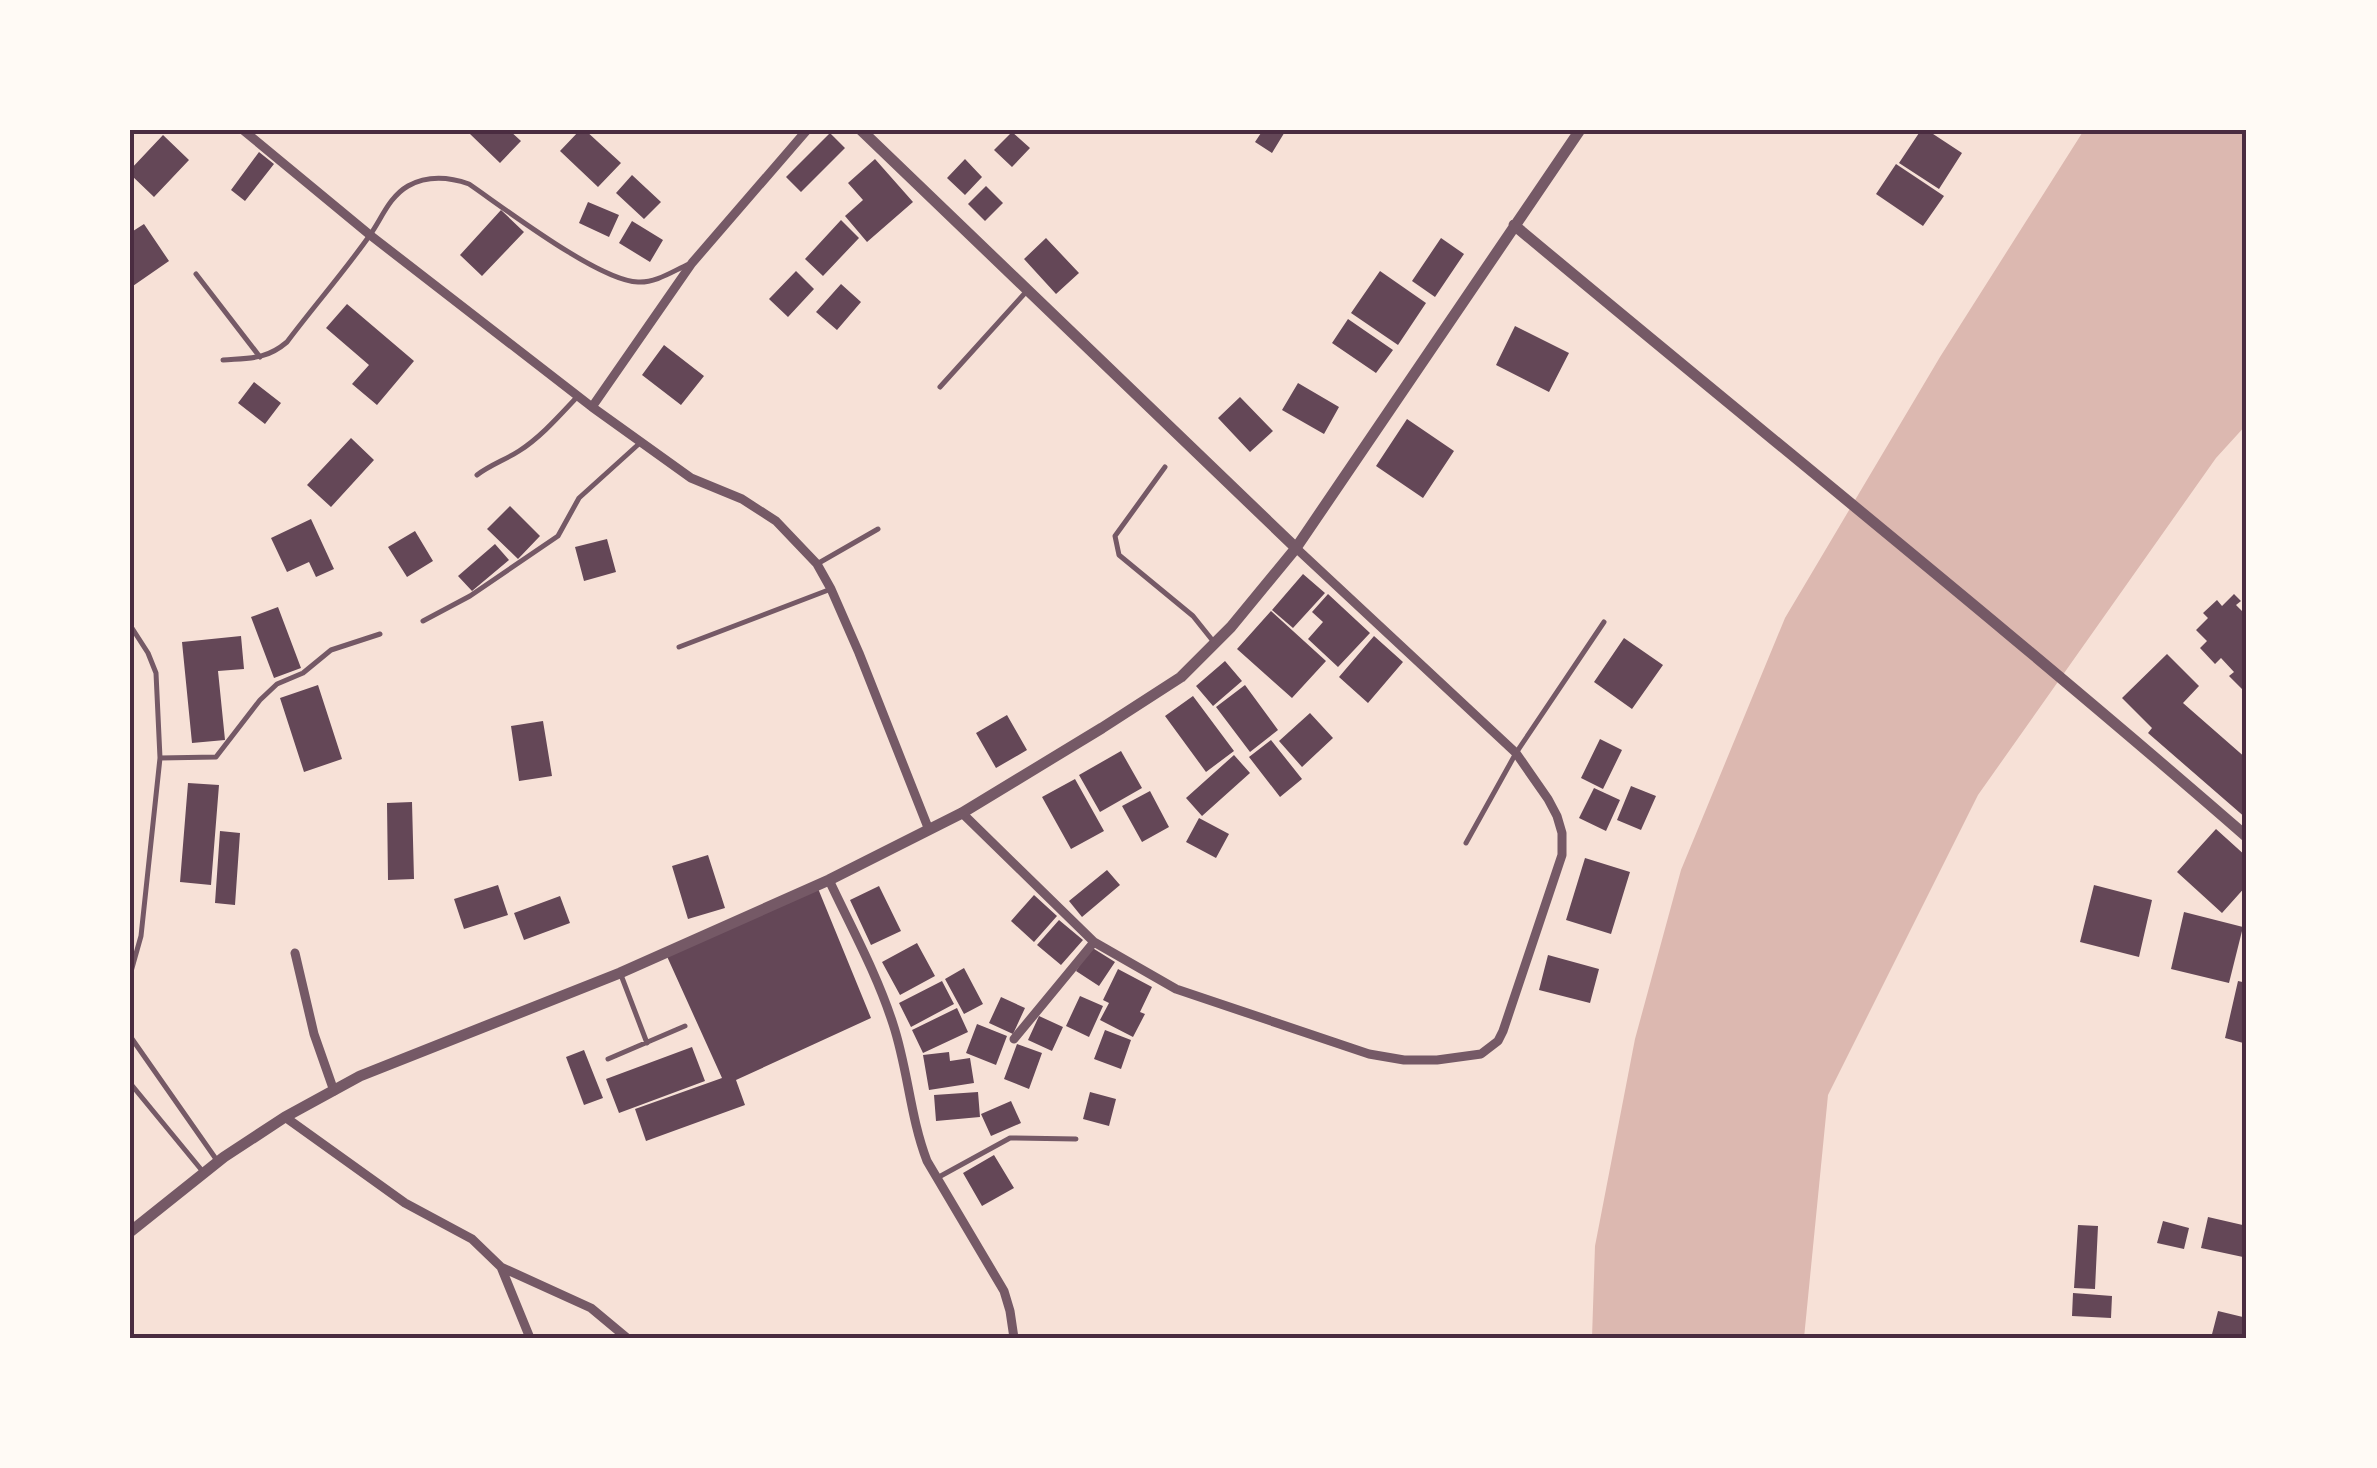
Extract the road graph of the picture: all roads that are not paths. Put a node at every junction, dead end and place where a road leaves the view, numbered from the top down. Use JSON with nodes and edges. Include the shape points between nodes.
{"nodes":[{"id":1,"x":244,"y":130,"type":"edge"},
{"id":2,"x":806,"y":130,"type":"edge"},
{"id":3,"x":861,"y":130,"type":"edge"},
{"id":4,"x":1580,"y":130,"type":"edge"},
{"id":5,"x":876,"y":135,"type":"edge"},
{"id":6,"x":1514,"y":225,"type":"junction"},
{"id":7,"x":370,"y":235,"type":"junction"},
{"id":8,"x":692,"y":262,"type":"junction"},
{"id":9,"x":196,"y":274,"type":"dead end"},
{"id":10,"x":1028,"y":290,"type":"junction"},
{"id":11,"x":260,"y":357,"type":"junction"},
{"id":12,"x":223,"y":360,"type":"dead end"},
{"id":13,"x":940,"y":387,"type":"dead end"},
{"id":14,"x":578,"y":396,"type":"junction"},
{"id":15,"x":592,"y":407,"type":"junction"},
{"id":16,"x":641,"y":442,"type":"junction"},
{"id":17,"x":1164,"y":467,"type":"dead end"},
{"id":18,"x":476,"y":475,"type":"dead end"},
{"id":19,"x":878,"y":529,"type":"dead end"},
{"id":20,"x":1296,"y":548,"type":"junction"},
{"id":21,"x":817,"y":564,"type":"junction"},
{"id":22,"x":831,"y":589,"type":"junction"},
{"id":23,"x":423,"y":620,"type":"dead end"},
{"id":24,"x":1604,"y":622,"type":"dead end"},
{"id":25,"x":130,"y":626,"type":"edge"},
{"id":26,"x":380,"y":634,"type":"dead end"},
{"id":27,"x":1215,"y":643,"type":"junction"},
{"id":28,"x":680,"y":646,"type":"dead end"},
{"id":29,"x":1516,"y":752,"type":"junction"},
{"id":30,"x":160,"y":758,"type":"junction"},
{"id":31,"x":962,"y":813,"type":"junction"},
{"id":32,"x":929,"y":830,"type":"junction"},
{"id":33,"x":2247,"y":837,"type":"edge"},
{"id":34,"x":1466,"y":844,"type":"dead end"},
{"id":35,"x":829,"y":880,"type":"junction"},
{"id":36,"x":1094,"y":942,"type":"junction"},
{"id":37,"x":296,"y":954,"type":"dead end"},
{"id":38,"x":620,"y":973,"type":"junction"},
{"id":39,"x":130,"y":975,"type":"edge"},
{"id":40,"x":686,"y":1026,"type":"dead end"},
{"id":41,"x":130,"y":1036,"type":"edge"},
{"id":42,"x":1014,"y":1039,"type":"dead end"},
{"id":43,"x":646,"y":1042,"type":"junction"},
{"id":44,"x":608,"y":1059,"type":"dead end"},
{"id":45,"x":130,"y":1082,"type":"edge"},
{"id":46,"x":334,"y":1090,"type":"junction"},
{"id":47,"x":286,"y":1117,"type":"junction"},
{"id":48,"x":1076,"y":1138,"type":"dead end"},
{"id":49,"x":218,"y":1162,"type":"junction"},
{"id":50,"x":204,"y":1172,"type":"junction"},
{"id":51,"x":937,"y":1178,"type":"junction"},
{"id":52,"x":130,"y":1232,"type":"edge"},
{"id":53,"x":500,"y":1268,"type":"junction"},
{"id":54,"x":530,"y":1338,"type":"edge"},
{"id":55,"x":627,"y":1338,"type":"edge"},
{"id":56,"x":1014,"y":1338,"type":"edge"}],
"edges":[{"from":1,"to":7,"type":"street"},
{"from":2,"to":8,"type":"street"},
{"from":3,"to":5,"type":"street"},
{"from":4,"to":6,"type":"street"},
{"from":5,"to":10,"type":"street"},
{"from":6,"to":20,"type":"street"},
{"from":6,"to":33,"type":"street"},
{"from":7,"to":8,"type":"lane","via":[[393,198],[410,185],[449,177],[628,282],[655,280]]},
{"from":7,"to":11,"type":"lane","via":[[287,342]]},
{"from":7,"to":14,"type":"street"},
{"from":8,"to":15,"type":"street"},
{"from":9,"to":11,"type":"lane"},
{"from":10,"to":13,"type":"lane"},
{"from":10,"to":20,"type":"street"},
{"from":11,"to":12,"type":"lane"},
{"from":14,"to":15,"type":"street"},
{"from":14,"to":18,"type":"lane","via":[[520,451]]},
{"from":15,"to":16,"type":"street"},
{"from":16,"to":21,"type":"street","via":[[691,478],[776,521]]},
{"from":16,"to":23,"type":"lane","via":[[579,498],[558,536]]},
{"from":17,"to":27,"type":"lane","via":[[1115,536],[1116,547]]},
{"from":19,"to":21,"type":"lane"},
{"from":20,"to":27,"type":"street"},
{"from":20,"to":29,"type":"street"},
{"from":21,"to":22,"type":"street"},
{"from":22,"to":28,"type":"lane"},
{"from":22,"to":32,"type":"street"},
{"from":24,"to":29,"type":"lane"},
{"from":25,"to":30,"type":"lane","via":[[156,673]]},
{"from":26,"to":30,"type":"lane","via":[[331,650],[276,684],[216,757]]},
{"from":27,"to":31,"type":"street","via":[[1181,677]]},
{"from":29,"to":34,"type":"lane"},
{"from":29,"to":36,"type":"street","via":[[1557,816],[1562,855],[1504,1031],[1481,1054],[1420,1060],[1369,1054],[1176,988]]},
{"from":30,"to":39,"type":"lane","via":[[141,936]]},
{"from":31,"to":32,"type":"street"},
{"from":31,"to":36,"type":"street"},
{"from":32,"to":35,"type":"street"},
{"from":35,"to":38,"type":"street"},
{"from":35,"to":51,"type":"street","via":[[893,1024],[919,1141]]},
{"from":36,"to":42,"type":"street"},
{"from":37,"to":46,"type":"street"},
{"from":38,"to":43,"type":"lane"},
{"from":38,"to":46,"type":"street"},
{"from":40,"to":43,"type":"lane"},
{"from":41,"to":49,"type":"lane"},
{"from":43,"to":44,"type":"lane"},
{"from":45,"to":50,"type":"lane"},
{"from":46,"to":47,"type":"street"},
{"from":47,"to":49,"type":"street"},
{"from":47,"to":53,"type":"street","via":[[406,1202],[472,1239]]},
{"from":48,"to":51,"type":"lane","via":[[1010,1138]]},
{"from":49,"to":50,"type":"street"},
{"from":50,"to":52,"type":"street"},
{"from":51,"to":56,"type":"street","via":[[1004,1291]]},
{"from":53,"to":54,"type":"street"},
{"from":53,"to":55,"type":"street","via":[[591,1308]]}]}
